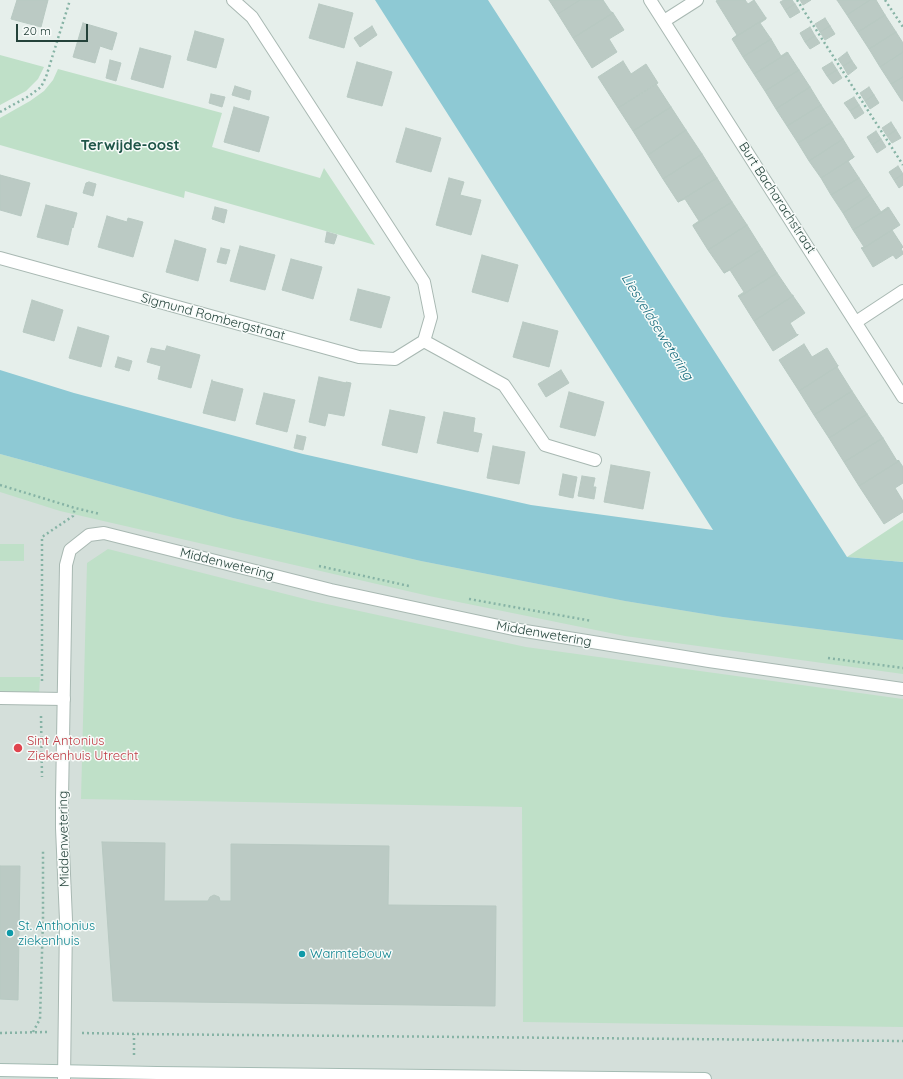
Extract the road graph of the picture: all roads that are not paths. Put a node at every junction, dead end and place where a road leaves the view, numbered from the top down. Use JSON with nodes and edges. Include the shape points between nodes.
{"nodes":[{"id":1,"x":233,"y":0,"type":"edge"},
{"id":2,"x":650,"y":0,"type":"edge"},
{"id":3,"x":697,"y":0,"type":"edge"},
{"id":4,"x":664,"y":21,"type":"junction"},
{"id":5,"x":0,"y":258,"type":"edge"},
{"id":6,"x":903,"y":290,"type":"edge"},
{"id":7,"x":856,"y":322,"type":"junction"},
{"id":8,"x":424,"y":341,"type":"junction"},
{"id":9,"x":903,"y":397,"type":"edge"},
{"id":10,"x":595,"y":460,"type":"dead end"},
{"id":11,"x":903,"y":689,"type":"edge"},
{"id":12,"x":0,"y":698,"type":"edge"},
{"id":13,"x":64,"y":700,"type":"junction"},
{"id":14,"x":0,"y":1070,"type":"edge"},
{"id":15,"x":64,"y":1075,"type":"edge"},
{"id":16,"x":705,"y":1079,"type":"edge"}],
"edges":[{"from":1,"to":8,"type":"street","via":[[252,17],[424,282],[431,317]]},
{"from":2,"to":4,"type":"street","name":"Burt Bacharachstraat"},
{"from":3,"to":4,"type":"street"},
{"from":4,"to":7,"type":"street","name":"Burt Bacharachstraat"},
{"from":5,"to":8,"type":"street","name":"Sigmund Rombergstraat","via":[[359,357],[395,359]]},
{"from":6,"to":7,"type":"street"},
{"from":7,"to":9,"type":"street","name":"Burt Bacharachstraat"},
{"from":8,"to":10,"type":"street","via":[[504,385],[545,445]]},
{"from":11,"to":13,"type":"street","name":"Middenwetering","via":[[513,629],[331,590],[104,533],[89,535],[70,550],[66,565]]},
{"from":12,"to":13,"type":"street"},
{"from":13,"to":15,"type":"street","name":"Middenwetering"},
{"from":14,"to":15,"type":"street"},
{"from":15,"to":16,"type":"street","via":[[157,1073]]}]}
